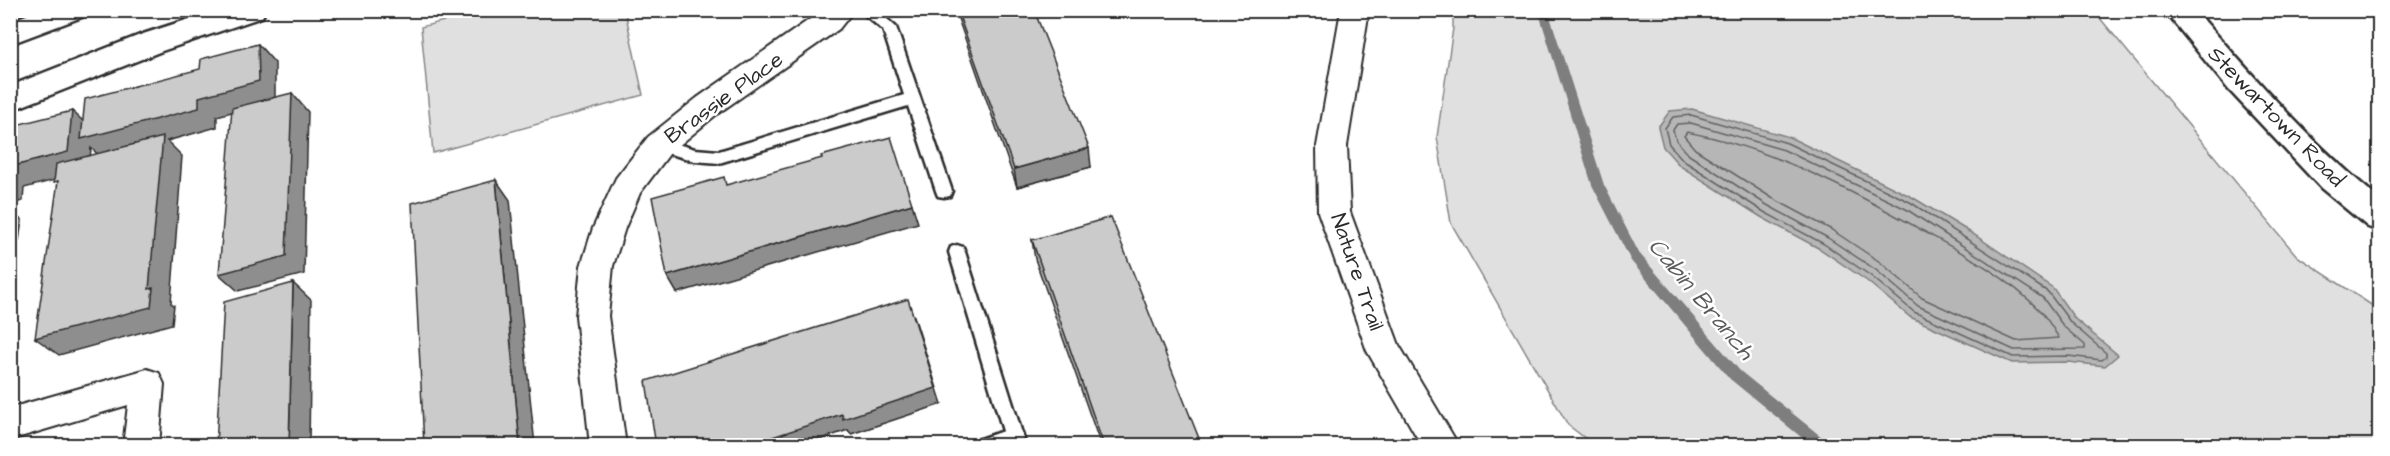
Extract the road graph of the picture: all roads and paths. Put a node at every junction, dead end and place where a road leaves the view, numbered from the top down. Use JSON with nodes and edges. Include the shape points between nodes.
{"nodes":[{"id":1,"x":72,"y":10,"type":"edge"},
{"id":2,"x":252,"y":10,"type":"edge"},
{"id":3,"x":840,"y":10,"type":"edge"},
{"id":4,"x":866,"y":10,"type":"edge"},
{"id":5,"x":1356,"y":10,"type":"edge"},
{"id":6,"x":2178,"y":10,"type":"edge"},
{"id":7,"x":10,"y":33,"type":"edge"},
{"id":8,"x":913,"y":98,"type":"junction"},
{"id":9,"x":10,"y":99,"type":"edge"},
{"id":10,"x":659,"y":146,"type":"junction"},
{"id":11,"x":944,"y":190,"type":"dead end"},
{"id":12,"x":2379,"y":218,"type":"edge"},
{"id":13,"x":957,"y":252,"type":"dead end"},
{"id":14,"x":10,"y":424,"type":"edge"},
{"id":15,"x":1016,"y":441,"type":"edge"},
{"id":16,"x":141,"y":446,"type":"edge"},
{"id":17,"x":608,"y":446,"type":"edge"},
{"id":18,"x":984,"y":446,"type":"edge"},
{"id":19,"x":1442,"y":446,"type":"edge"}],
"edges":[{"from":1,"to":7,"type":"main road"},
{"from":2,"to":9,"type":"main road","via":[[151,43]]},
{"from":3,"to":10,"type":"street","name":"Brassie Place","via":[[830,22],[707,106]]},
{"from":4,"to":8,"type":"lane","via":[[889,27]]},
{"from":5,"to":19,"type":"street","name":"Nature Trail","via":[[1332,146],[1334,212],[1384,351]]},
{"from":6,"to":12,"type":"main road","name":"Stewartown Road","via":[[2332,179]]},
{"from":8,"to":10,"type":"lane","via":[[719,158]]},
{"from":8,"to":11,"type":"lane"},
{"from":10,"to":17,"type":"street","name":"Brassie Place","via":[[627,187],[597,266],[592,316]]},
{"from":13,"to":15,"type":"lane"},
{"from":14,"to":16,"type":"street","via":[[147,384]]},
{"from":15,"to":18,"type":"lane"}]}
